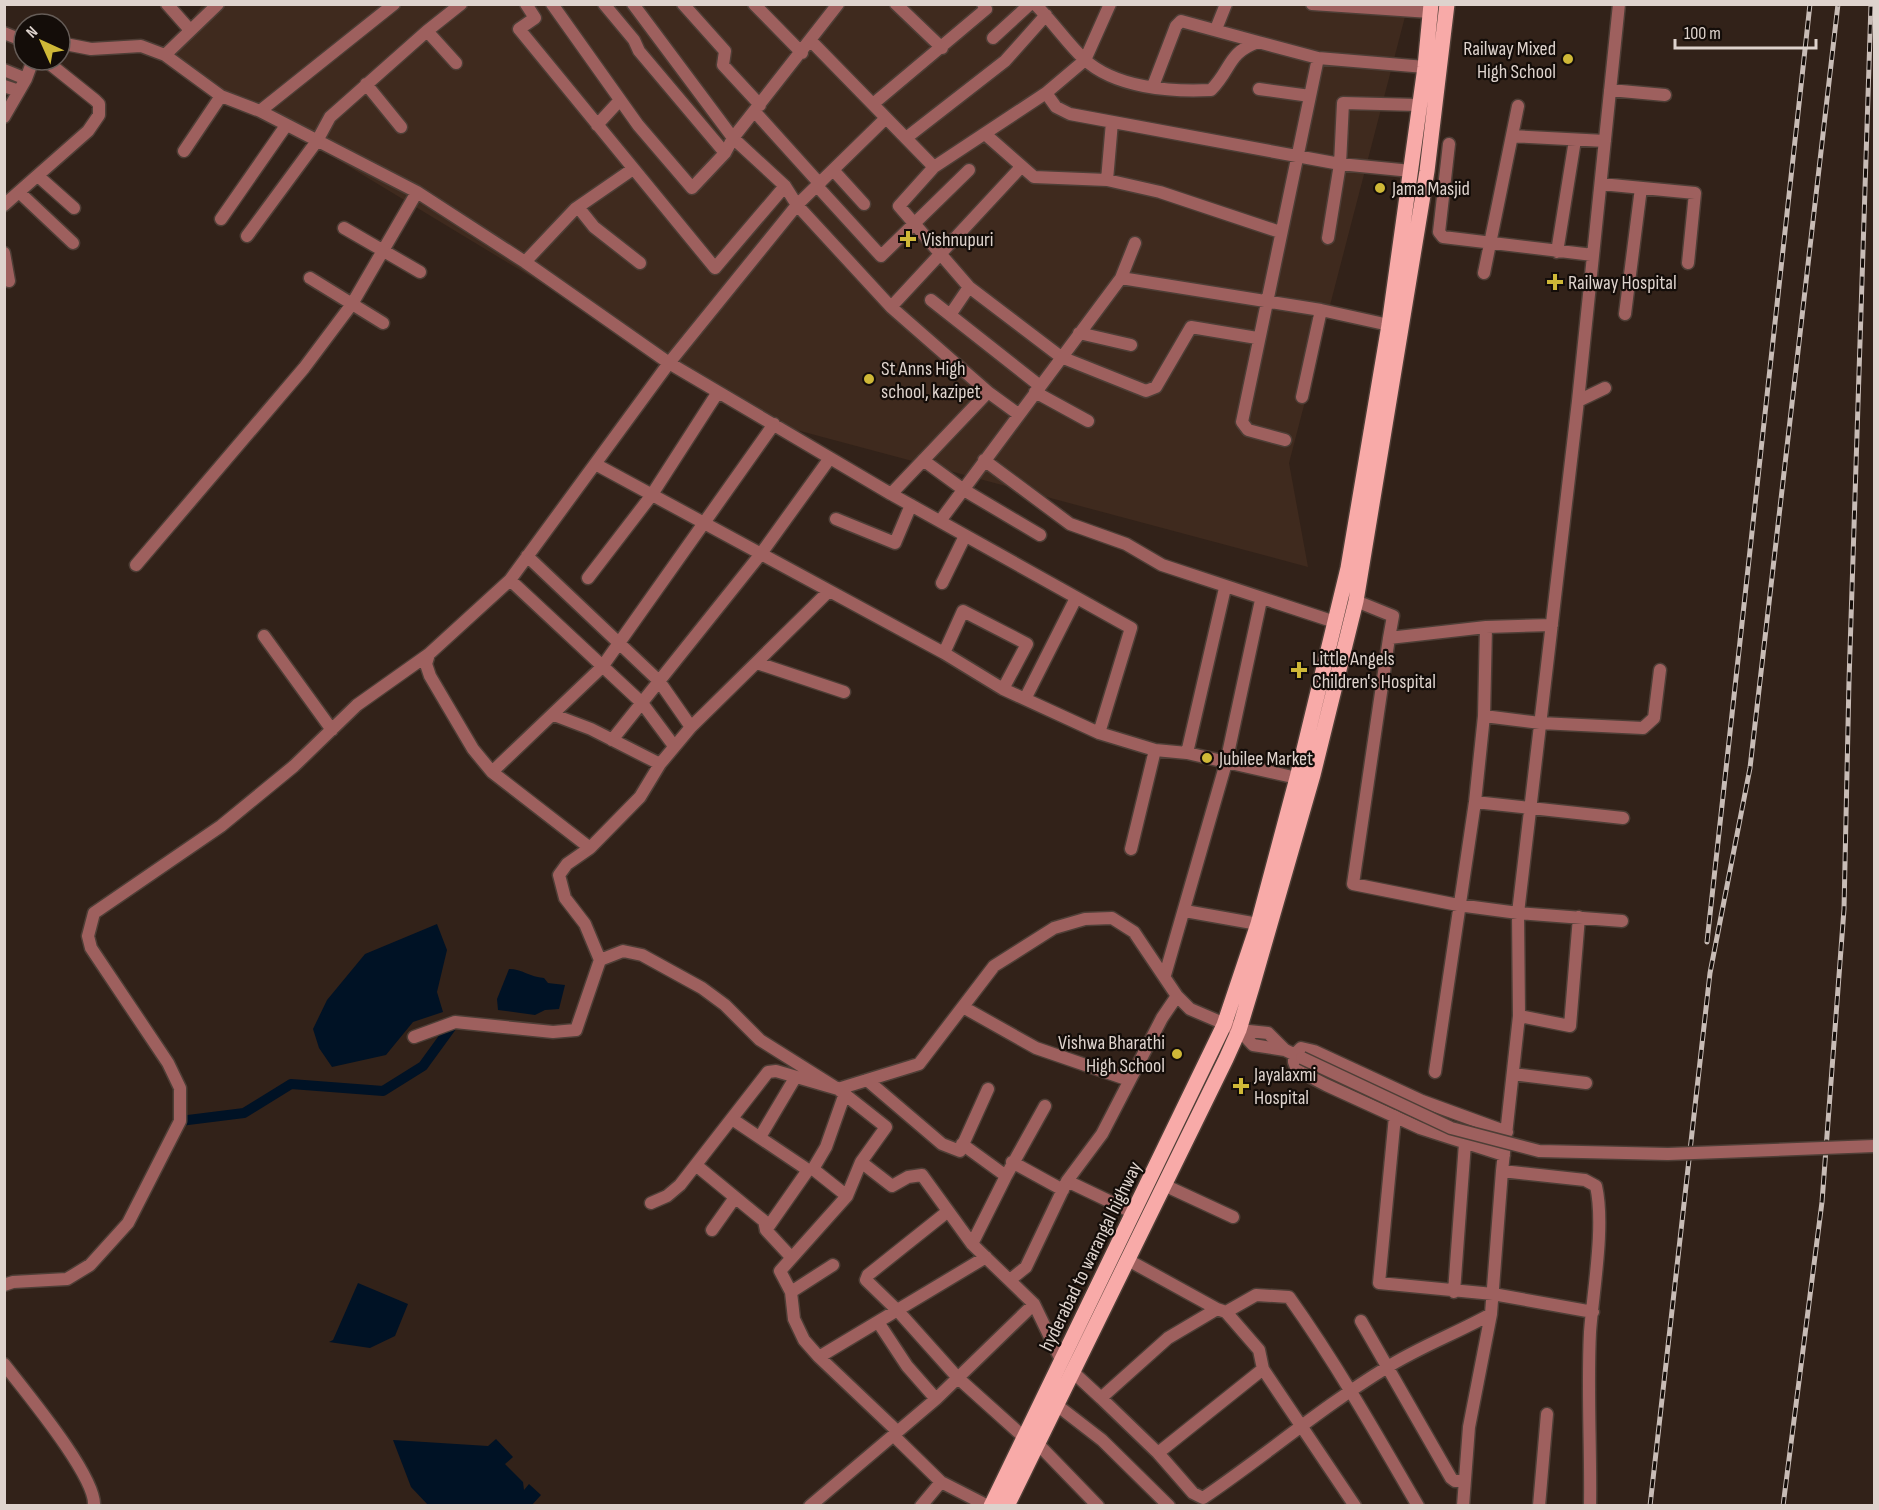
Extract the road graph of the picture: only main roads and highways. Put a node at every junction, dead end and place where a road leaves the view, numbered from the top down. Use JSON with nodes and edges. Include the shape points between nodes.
{"nodes":[{"id":1,"x":1448,"y":4,"type":"edge"},
{"id":2,"x":1431,"y":8,"type":"edge"},
{"id":3,"x":1232,"y":1027,"type":"junction"},
{"id":4,"x":1031,"y":1441,"type":"junction"},
{"id":5,"x":990,"y":1506,"type":"edge"},
{"id":6,"x":1008,"y":1506,"type":"edge"}],
"edges":[{"from":1,"to":3,"type":"main road","via":[[1428,171],[1356,601],[1313,775]]},
{"from":2,"to":3,"type":"main road","via":[[1389,326],[1348,568]]},
{"from":3,"to":4,"type":"main road","name":"hyderabad to warangal highway","via":[[1062,1360]]},
{"from":3,"to":4,"type":"main road","via":[[1164,1185],[1058,1406]]},
{"from":4,"to":5,"type":"main road","name":"hyderabad to warangal highway"},
{"from":4,"to":6,"type":"main road"}]}
